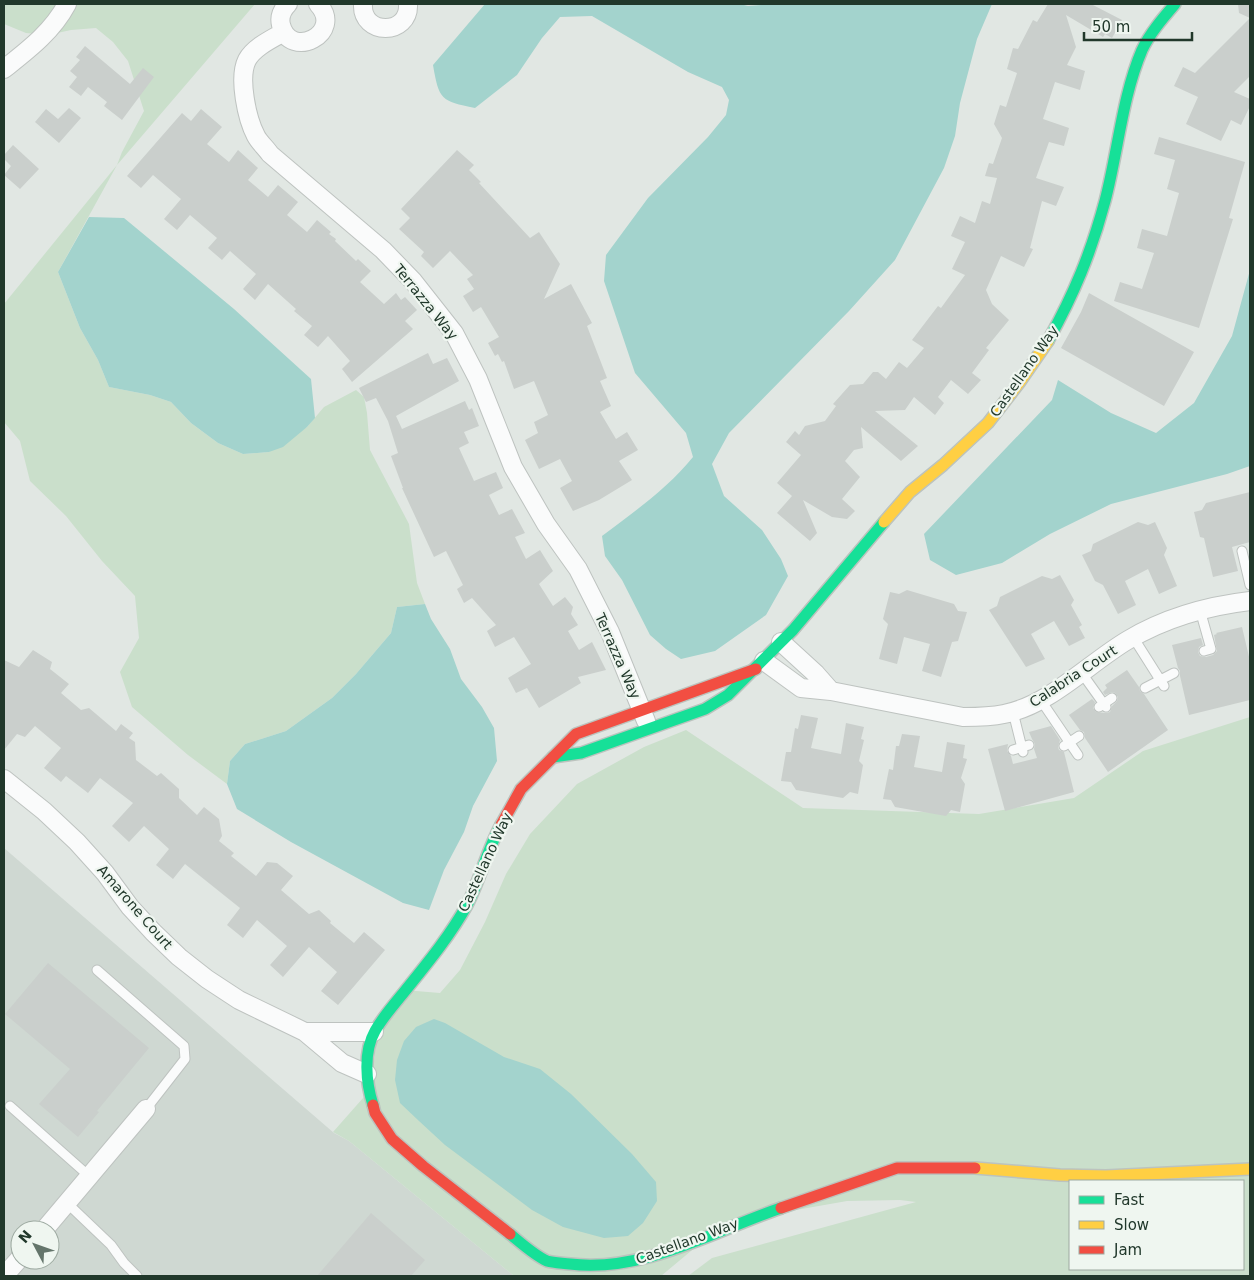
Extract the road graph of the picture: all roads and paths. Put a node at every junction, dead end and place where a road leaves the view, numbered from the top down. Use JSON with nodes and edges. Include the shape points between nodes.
{"nodes":[{"id":1,"x":66,"y":4,"type":"edge"},
{"id":2,"x":288,"y":4,"type":"edge"},
{"id":3,"x":318,"y":4,"type":"edge"},
{"id":4,"x":363,"y":4,"type":"edge"},
{"id":5,"x":408,"y":4,"type":"edge"},
{"id":6,"x":1175,"y":4,"type":"edge"},
{"id":7,"x":284,"y":32,"type":"junction"},
{"id":8,"x":4,"y":69,"type":"edge"},
{"id":9,"x":1244,"y":558,"type":"edge"},
{"id":10,"x":1250,"y":585,"type":"edge"},
{"id":11,"x":1250,"y":601,"type":"edge"},
{"id":12,"x":1200,"y":610,"type":"junction"},
{"id":13,"x":1133,"y":637,"type":"junction"},
{"id":14,"x":781,"y":642,"type":"junction"},
{"id":15,"x":1211,"y":649,"type":"dead end"},
{"id":16,"x":760,"y":665,"type":"junction"},
{"id":17,"x":1081,"y":672,"type":"junction"},
{"id":18,"x":1174,"y":673,"type":"dead end"},
{"id":19,"x":1162,"y":683,"type":"junction"},
{"id":20,"x":1145,"y":688,"type":"dead end"},
{"id":21,"x":831,"y":691,"type":"junction"},
{"id":22,"x":1040,"y":699,"type":"junction"},
{"id":23,"x":1105,"y":704,"type":"dead end"},
{"id":24,"x":643,"y":710,"type":"junction"},
{"id":25,"x":1013,"y":712,"type":"junction"},
{"id":26,"x":648,"y":728,"type":"junction"},
{"id":27,"x":1079,"y":736,"type":"dead end"},
{"id":28,"x":1067,"y":744,"type":"junction"},
{"id":29,"x":1013,"y":750,"type":"dead end"},
{"id":30,"x":1078,"y":755,"type":"dead end"},
{"id":31,"x":553,"y":757,"type":"junction"},
{"id":32,"x":4,"y":779,"type":"edge"},
{"id":33,"x":97,"y":970,"type":"dead end"},
{"id":34,"x":305,"y":1032,"type":"junction"},
{"id":35,"x":374,"y":1032,"type":"junction"},
{"id":36,"x":367,"y":1074,"type":"junction"},
{"id":37,"x":10,"y":1106,"type":"dead end"},
{"id":38,"x":146,"y":1109,"type":"joint"},
{"id":39,"x":1250,"y":1169,"type":"edge"},
{"id":40,"x":89,"y":1176,"type":"junction"},
{"id":41,"x":67,"y":1203,"type":"junction"},
{"id":42,"x":53,"y":1220,"type":"edge"},
{"id":43,"x":137,"y":1276,"type":"edge"}],
"edges":[{"from":1,"to":8,"type":"street","via":[[37,44]]},
{"from":2,"to":7,"type":"street","via":[[281,14]]},
{"from":3,"to":7,"type":"street","via":[[325,14],[319,36],[298,42]]},
{"from":4,"to":5,"type":"street","via":[[368,21],[380,28],[388,28],[406,16]]},
{"from":6,"to":14,"type":"street","name":"Castellano Way","via":[[1143,49],[1088,258],[1047,343],[988,423],[910,492]]},
{"from":7,"to":24,"type":"street","name":"Terrazza Way","via":[[257,49],[247,60],[243,87],[256,137],[270,154],[382,250],[413,281],[454,334],[478,379],[512,467],[578,569],[610,632]]},
{"from":9,"to":10,"type":"lane"},
{"from":11,"to":12,"type":"street","name":"Calabria Court"},
{"from":12,"to":13,"type":"street","name":"Calabria Court"},
{"from":12,"to":15,"type":"lane"},
{"from":13,"to":17,"type":"street","name":"Calabria Court"},
{"from":13,"to":19,"type":"lane"},
{"from":14,"to":16,"type":"street","name":"Castellano Way"},
{"from":14,"to":21,"type":"street"},
{"from":16,"to":21,"type":"street","name":"Calabria Court","via":[[801,688]]},
{"from":16,"to":24,"type":"street","name":"Castellano Way"},
{"from":16,"to":26,"type":"street","name":"Castellano Way","via":[[728,696],[705,709]]},
{"from":17,"to":22,"type":"street","name":"Calabria Court"},
{"from":17,"to":23,"type":"lane"},
{"from":18,"to":19,"type":"lane"},
{"from":19,"to":20,"type":"lane"},
{"from":21,"to":25,"type":"street","name":"Calabria Court","via":[[963,717],[984,718]]},
{"from":22,"to":25,"type":"street","name":"Calabria Court"},
{"from":22,"to":28,"type":"lane"},
{"from":24,"to":26,"type":"street","name":"Terrazza Way"},
{"from":24,"to":31,"type":"street","name":"Castellano Way","via":[[576,734]]},
{"from":25,"to":29,"type":"lane","via":[[1025,748]]},
{"from":26,"to":31,"type":"street","name":"Castellano Way","via":[[581,753]]},
{"from":27,"to":28,"type":"lane"},
{"from":28,"to":30,"type":"lane"},
{"from":31,"to":35,"type":"street","name":"Castellano Way","via":[[521,789],[498,831],[467,905],[437,952]]},
{"from":32,"to":34,"type":"street","name":"Amarone Court","via":[[77,842],[153,932],[180,957],[239,1000]]},
{"from":33,"to":38,"type":"lane","via":[[184,1046],[185,1059]]},
{"from":34,"to":35,"type":"street"},
{"from":34,"to":36,"type":"street","via":[[342,1063]]},
{"from":35,"to":36,"type":"street","name":"Castellano Way"},
{"from":36,"to":39,"type":"street","name":"Castellano Way","via":[[375,1113],[392,1139],[548,1262],[612,1265],[655,1256],[768,1212],[897,1168],[983,1168],[1106,1176]]},
{"from":37,"to":40,"type":"lane"},
{"from":38,"to":40,"type":"street"},
{"from":40,"to":41,"type":"street"},
{"from":41,"to":42,"type":"street"},
{"from":41,"to":43,"type":"lane","via":[[111,1245]]}]}
